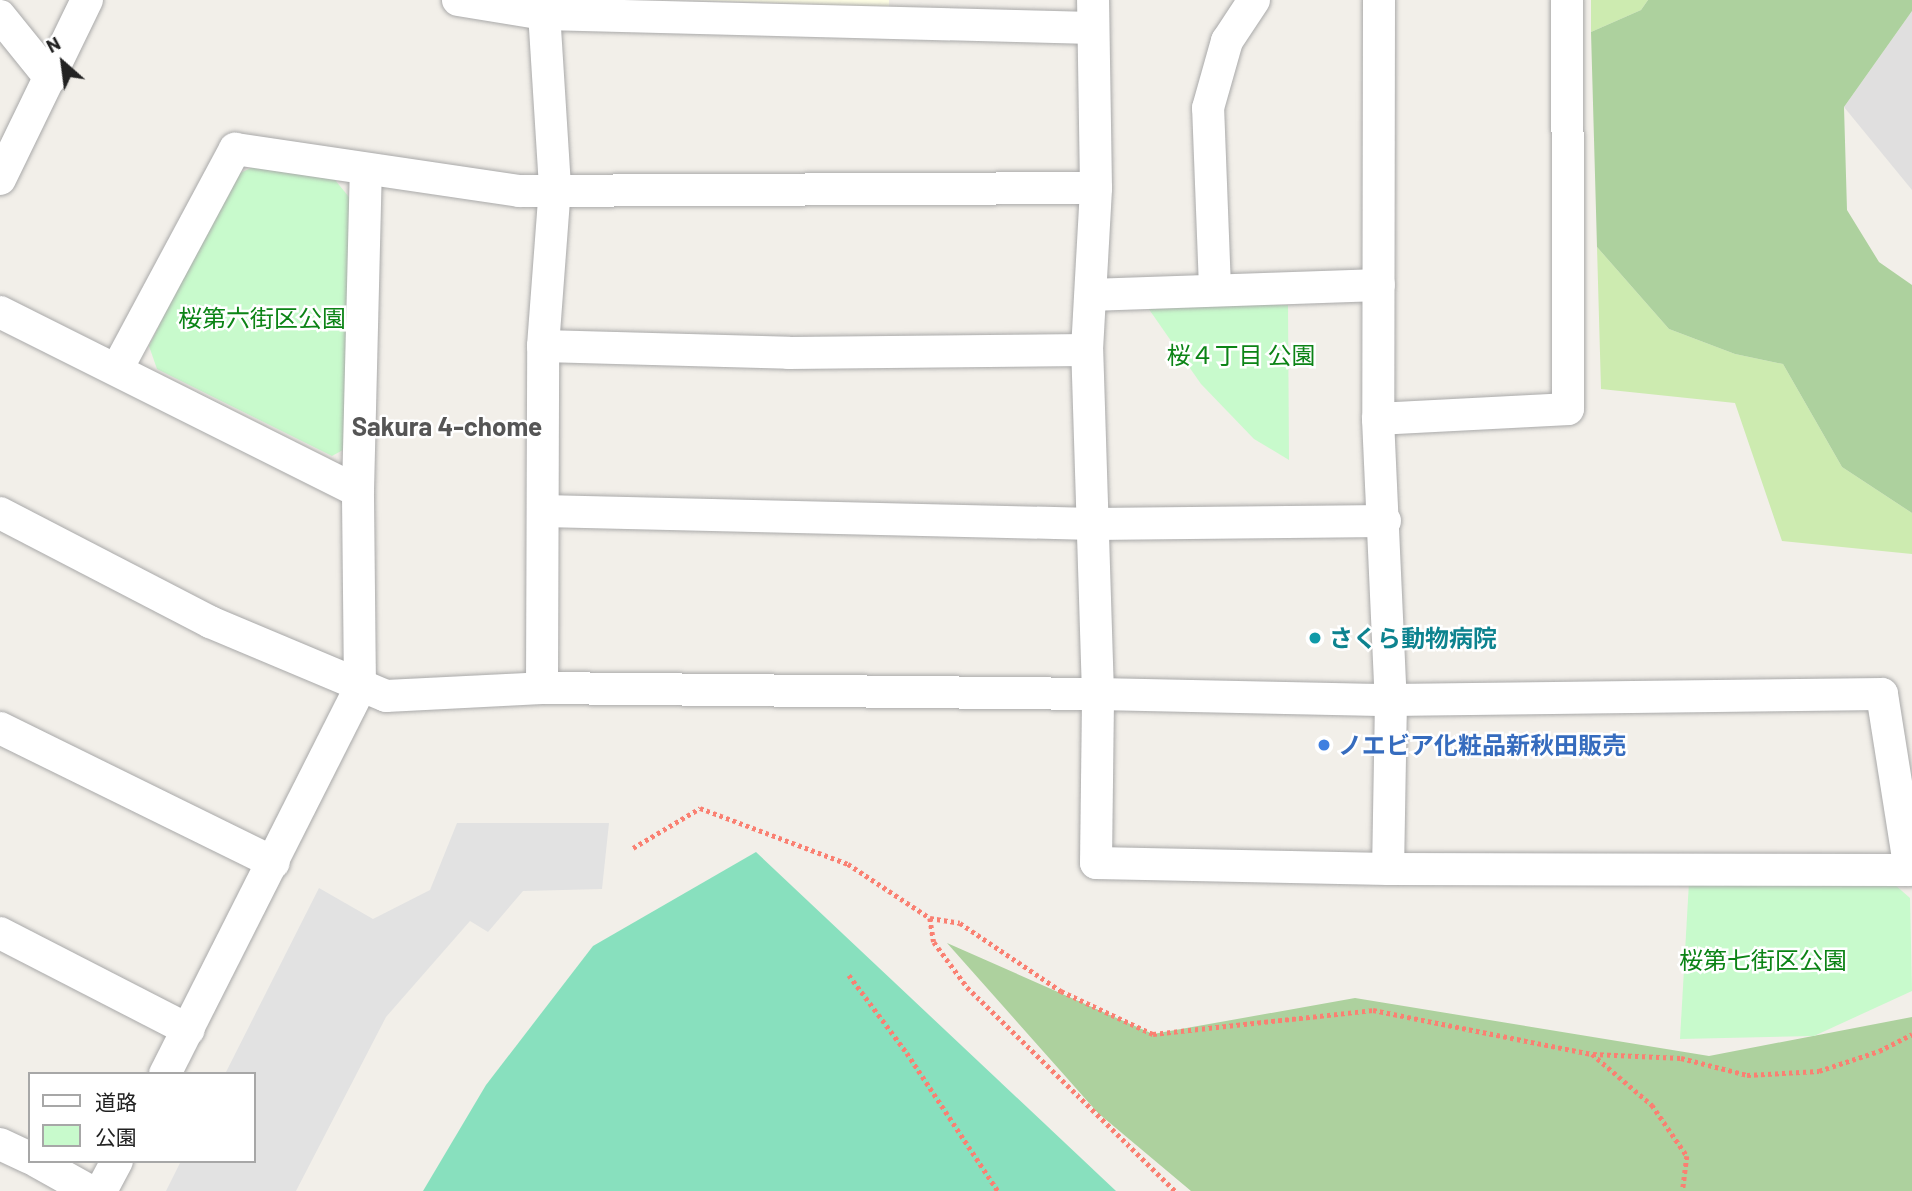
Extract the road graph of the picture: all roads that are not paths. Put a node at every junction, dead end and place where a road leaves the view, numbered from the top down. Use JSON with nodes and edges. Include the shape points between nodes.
{"nodes":[{"id":1,"x":87,"y":0,"type":"edge"},
{"id":2,"x":458,"y":0,"type":"edge"},
{"id":3,"x":1254,"y":0,"type":"edge"},
{"id":4,"x":1379,"y":0,"type":"edge"},
{"id":5,"x":1567,"y":0,"type":"edge"},
{"id":6,"x":910,"y":11,"type":"edge"},
{"id":7,"x":544,"y":14,"type":"junction"},
{"id":8,"x":1093,"y":14,"type":"edge"},
{"id":9,"x":0,"y":16,"type":"edge"},
{"id":10,"x":50,"y":78,"type":"junction"},
{"id":11,"x":366,"y":170,"type":"junction"},
{"id":12,"x":0,"y":179,"type":"edge"},
{"id":13,"x":555,"y":187,"type":"junction"},
{"id":14,"x":1096,"y":188,"type":"junction"},
{"id":15,"x":1378,"y":285,"type":"junction"},
{"id":16,"x":1215,"y":288,"type":"junction"},
{"id":17,"x":1091,"y":295,"type":"junction"},
{"id":18,"x":0,"y":312,"type":"edge"},
{"id":19,"x":543,"y":345,"type":"junction"},
{"id":20,"x":1087,"y":350,"type":"junction"},
{"id":21,"x":117,"y":369,"type":"junction"},
{"id":22,"x":1378,"y":419,"type":"junction"},
{"id":23,"x":358,"y":491,"type":"junction"},
{"id":24,"x":542,"y":512,"type":"junction"},
{"id":25,"x":0,"y":513,"type":"edge"},
{"id":26,"x":1385,"y":521,"type":"junction"},
{"id":27,"x":1093,"y":524,"type":"junction"},
{"id":28,"x":360,"y":688,"type":"junction"},
{"id":29,"x":542,"y":688,"type":"junction"},
{"id":30,"x":1098,"y":694,"type":"junction"},
{"id":31,"x":1391,"y":699,"type":"junction"},
{"id":32,"x":0,"y":728,"type":"edge"},
{"id":33,"x":274,"y":863,"type":"junction"},
{"id":34,"x":1388,"y":869,"type":"junction"},
{"id":35,"x":0,"y":933,"type":"edge"},
{"id":36,"x":189,"y":1030,"type":"junction"},
{"id":37,"x":166,"y":1072,"type":"edge"},
{"id":38,"x":0,"y":1144,"type":"edge"},
{"id":39,"x":28,"y":1157,"type":"edge"},
{"id":40,"x":40,"y":1163,"type":"edge"},
{"id":41,"x":116,"y":1163,"type":"edge"},
{"id":42,"x":90,"y":1191,"type":"edge"},
{"id":43,"x":101,"y":1191,"type":"edge"}],
"edges":[{"from":1,"to":10,"type":"street"},
{"from":2,"to":7,"type":"street"},
{"from":3,"to":16,"type":"street","via":[[1227,41],[1209,108]]},
{"from":4,"to":15,"type":"street"},
{"from":5,"to":22,"type":"street","via":[[1569,409]]},
{"from":6,"to":7,"type":"street"},
{"from":6,"to":8,"type":"street"},
{"from":7,"to":13,"type":"street"},
{"from":8,"to":14,"type":"street"},
{"from":9,"to":10,"type":"street"},
{"from":10,"to":12,"type":"street"},
{"from":11,"to":13,"type":"street","via":[[519,191]]},
{"from":11,"to":21,"type":"street","via":[[235,149]]},
{"from":11,"to":23,"type":"street"},
{"from":13,"to":14,"type":"street"},
{"from":13,"to":19,"type":"street"},
{"from":14,"to":17,"type":"street"},
{"from":15,"to":16,"type":"street"},
{"from":15,"to":22,"type":"street"},
{"from":16,"to":17,"type":"street"},
{"from":17,"to":20,"type":"street"},
{"from":18,"to":21,"type":"street"},
{"from":19,"to":20,"type":"street","via":[[789,353]]},
{"from":19,"to":24,"type":"street"},
{"from":20,"to":27,"type":"street"},
{"from":21,"to":23,"type":"street"},
{"from":22,"to":26,"type":"street"},
{"from":23,"to":28,"type":"street"},
{"from":24,"to":27,"type":"street"},
{"from":24,"to":29,"type":"street"},
{"from":25,"to":28,"type":"street","via":[[209,622]]},
{"from":26,"to":27,"type":"street"},
{"from":26,"to":31,"type":"street"},
{"from":27,"to":30,"type":"street"},
{"from":28,"to":29,"type":"street","via":[[386,696]]},
{"from":28,"to":33,"type":"street"},
{"from":29,"to":30,"type":"street"},
{"from":30,"to":31,"type":"street"},
{"from":30,"to":34,"type":"street","via":[[1096,863]]},
{"from":31,"to":34,"type":"street"},
{"from":31,"to":34,"type":"street","via":[[1882,694],[1910,870]]},
{"from":32,"to":33,"type":"street"},
{"from":33,"to":36,"type":"street"},
{"from":35,"to":36,"type":"street"},
{"from":36,"to":37,"type":"street"},
{"from":38,"to":39,"type":"street"},
{"from":40,"to":42,"type":"street"},
{"from":41,"to":43,"type":"street"}]}
